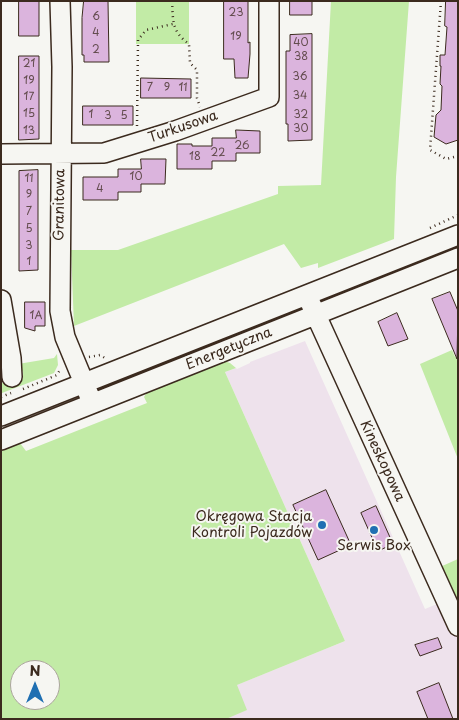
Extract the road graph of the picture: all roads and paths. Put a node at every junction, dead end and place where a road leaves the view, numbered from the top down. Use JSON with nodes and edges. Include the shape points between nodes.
{"nodes":[{"id":1,"x":60,"y":1,"type":"edge"},
{"id":2,"x":172,"y":1,"type":"edge"},
{"id":3,"x":269,"y":1,"type":"edge"},
{"id":4,"x":441,"y":1,"type":"edge"},
{"id":5,"x":173,"y":24,"type":"junction"},
{"id":6,"x":205,"y":120,"type":"junction"},
{"id":7,"x":137,"y":142,"type":"junction"},
{"id":8,"x":1,"y":154,"type":"edge"},
{"id":9,"x":61,"y":154,"type":"junction"},
{"id":10,"x":458,"y":156,"type":"edge"},
{"id":11,"x":458,"y":235,"type":"edge"},
{"id":12,"x":458,"y":258,"type":"edge"},
{"id":13,"x":307,"y":295,"type":"junction"},
{"id":14,"x":1,"y":300,"type":"edge"},
{"id":15,"x":315,"y":314,"type":"junction"},
{"id":16,"x":63,"y":367,"type":"dead end"},
{"id":17,"x":12,"y":377,"type":"dead end"},
{"id":18,"x":84,"y":383,"type":"junction"},
{"id":19,"x":1,"y":397,"type":"edge"},
{"id":20,"x":92,"y":404,"type":"junction"},
{"id":21,"x":1,"y":416,"type":"edge"},
{"id":22,"x":1,"y":440,"type":"edge"},
{"id":23,"x":458,"y":626,"type":"edge"}],
"edges":[{"from":1,"to":9,"type":"street","name":"Granitowa"},
{"from":2,"to":5,"type":"path"},
{"from":3,"to":6,"type":"street","name":"Turkusowa","via":[[269,97]]},
{"from":4,"to":10,"type":"path","via":[[430,150],[446,159]]},
{"from":5,"to":6,"type":"path","via":[[180,38],[190,44],[190,63],[197,70],[197,98]]},
{"from":5,"to":7,"type":"path","via":[[146,30],[138,40]]},
{"from":6,"to":7,"type":"street","name":"Turkusowa"},
{"from":7,"to":9,"type":"street","name":"Turkusowa","via":[[104,153]]},
{"from":8,"to":9,"type":"street","name":"Turkusowa"},
{"from":9,"to":18,"type":"street","name":"Granitowa","via":[[61,324]]},
{"from":11,"to":13,"type":"street","name":"Energetyczna"},
{"from":12,"to":15,"type":"street","name":"Energetyczna"},
{"from":13,"to":15,"type":"street","name":"Kineskopowa"},
{"from":13,"to":18,"type":"street","name":"Energetyczna"},
{"from":14,"to":17,"type":"street"},
{"from":15,"to":20,"type":"street","name":"Energetyczna"},
{"from":15,"to":23,"type":"street","name":"Kineskopowa"},
{"from":16,"to":19,"type":"path","via":[[57,375]]},
{"from":18,"to":20,"type":"street","name":"Granitowa"},
{"from":18,"to":21,"type":"street","name":"Energetyczna"},
{"from":20,"to":22,"type":"street","name":"Energetyczna"}]}
